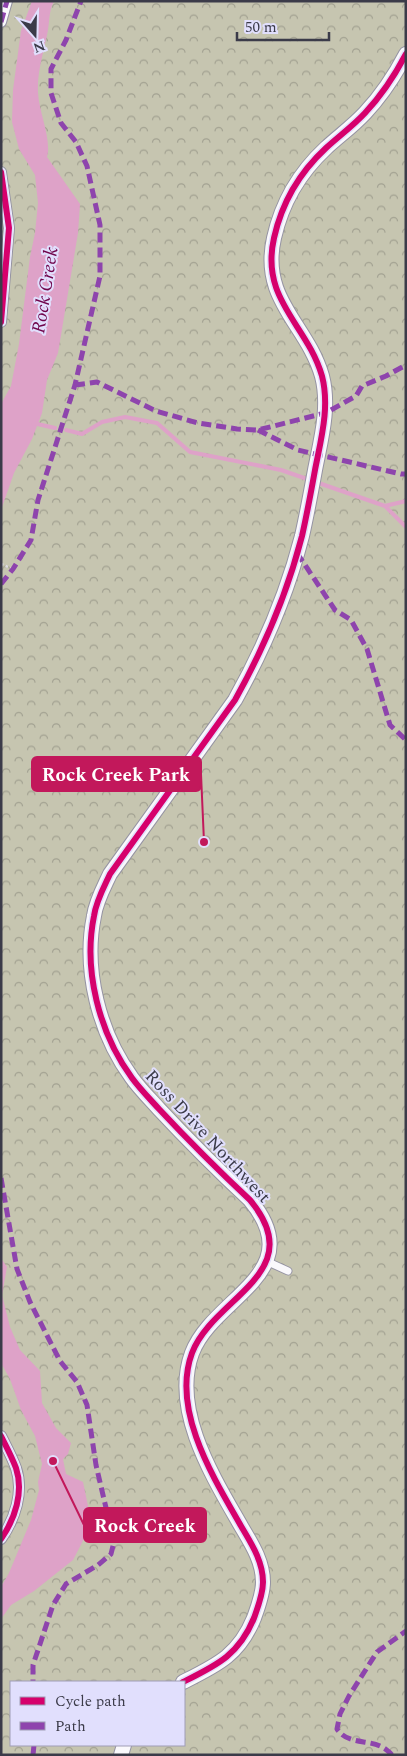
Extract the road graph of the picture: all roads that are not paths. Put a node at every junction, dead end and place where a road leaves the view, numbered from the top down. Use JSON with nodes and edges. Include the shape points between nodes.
{"nodes":[{"id":1,"x":8,"y":1,"type":"edge"},
{"id":2,"x":1,"y":22,"type":"edge"},
{"id":3,"x":406,"y":54,"type":"edge"},
{"id":4,"x":1,"y":172,"type":"edge"},
{"id":5,"x":1,"y":322,"type":"edge"},
{"id":6,"x":266,"y":1261,"type":"junction"},
{"id":7,"x":288,"y":1271,"type":"dead end"},
{"id":8,"x":1,"y":1436,"type":"edge"},
{"id":9,"x":1,"y":1539,"type":"edge"},
{"id":10,"x":185,"y":1681,"type":"edge"}],
"edges":[{"from":1,"to":2,"type":"street"},
{"from":3,"to":6,"type":"street","name":"Ross Drive Northwest","via":[[373,104],[301,174],[286,200],[274,236],[271,259],[274,282],[317,362],[324,387],[324,424],[302,534],[279,608],[252,670],[234,700],[110,874],[96,908],[90,937],[96,1000],[120,1060],[171,1121],[262,1214],[268,1227]]},
{"from":4,"to":5,"type":"street","via":[[9,228]]},
{"from":6,"to":7,"type":"lane"},
{"from":6,"to":10,"type":"street","name":"Ross Drive Northwest","via":[[246,1292],[225,1309],[199,1338],[187,1379],[187,1404],[198,1442],[254,1545],[263,1581],[259,1605],[250,1629],[234,1652]]},
{"from":8,"to":9,"type":"street","via":[[16,1470],[18,1487],[16,1511]]}]}
